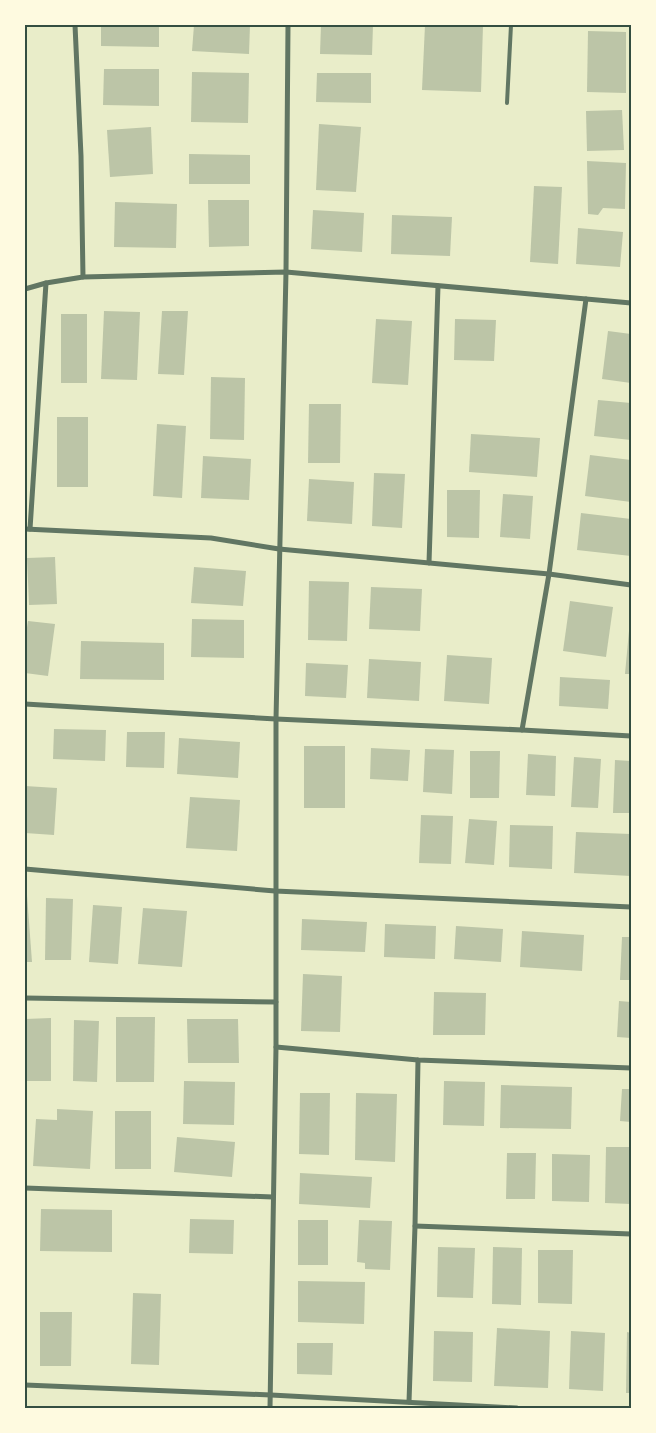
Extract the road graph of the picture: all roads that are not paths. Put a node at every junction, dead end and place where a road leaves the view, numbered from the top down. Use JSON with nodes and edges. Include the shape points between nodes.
{"nodes":[{"id":1,"x":75,"y":25,"type":"edge"},
{"id":2,"x":288,"y":25,"type":"edge"},
{"id":3,"x":511,"y":25,"type":"edge"},
{"id":4,"x":507,"y":103,"type":"dead end"},
{"id":5,"x":286,"y":272,"type":"junction"},
{"id":6,"x":83,"y":277,"type":"junction"},
{"id":7,"x":46,"y":283,"type":"junction"},
{"id":8,"x":438,"y":286,"type":"junction"},
{"id":9,"x":25,"y":289,"type":"edge"},
{"id":10,"x":586,"y":299,"type":"junction"},
{"id":11,"x":631,"y":303,"type":"edge"},
{"id":12,"x":28,"y":529,"type":"edge"},
{"id":13,"x":279,"y":549,"type":"junction"},
{"id":14,"x":429,"y":563,"type":"junction"},
{"id":15,"x":548,"y":574,"type":"junction"},
{"id":16,"x":631,"y":585,"type":"edge"},
{"id":17,"x":25,"y":704,"type":"edge"},
{"id":18,"x":276,"y":719,"type":"junction"},
{"id":19,"x":522,"y":730,"type":"junction"},
{"id":20,"x":631,"y":736,"type":"edge"},
{"id":21,"x":25,"y":869,"type":"edge"},
{"id":22,"x":276,"y":891,"type":"junction"},
{"id":23,"x":631,"y":907,"type":"edge"},
{"id":24,"x":25,"y":998,"type":"edge"},
{"id":25,"x":276,"y":1002,"type":"junction"},
{"id":26,"x":276,"y":1047,"type":"junction"},
{"id":27,"x":418,"y":1060,"type":"junction"},
{"id":28,"x":631,"y":1068,"type":"edge"},
{"id":29,"x":25,"y":1188,"type":"edge"},
{"id":30,"x":274,"y":1197,"type":"junction"},
{"id":31,"x":415,"y":1226,"type":"junction"},
{"id":32,"x":631,"y":1234,"type":"edge"},
{"id":33,"x":25,"y":1385,"type":"edge"},
{"id":34,"x":271,"y":1395,"type":"junction"},
{"id":35,"x":409,"y":1402,"type":"junction"},
{"id":36,"x":270,"y":1408,"type":"edge"},
{"id":37,"x":517,"y":1408,"type":"edge"}],
"edges":[{"from":1,"to":6,"type":"street"},
{"from":2,"to":5,"type":"street"},
{"from":3,"to":4,"type":"lane"},
{"from":5,"to":6,"type":"street"},
{"from":5,"to":8,"type":"street"},
{"from":5,"to":13,"type":"street"},
{"from":6,"to":7,"type":"street"},
{"from":7,"to":9,"type":"street"},
{"from":7,"to":12,"type":"street"},
{"from":8,"to":10,"type":"street"},
{"from":8,"to":14,"type":"street"},
{"from":10,"to":11,"type":"street"},
{"from":10,"to":15,"type":"street"},
{"from":12,"to":13,"type":"street","via":[[211,538]]},
{"from":13,"to":14,"type":"street"},
{"from":13,"to":18,"type":"street"},
{"from":14,"to":15,"type":"street"},
{"from":15,"to":16,"type":"street"},
{"from":15,"to":19,"type":"street"},
{"from":17,"to":18,"type":"street"},
{"from":18,"to":19,"type":"street"},
{"from":18,"to":22,"type":"street"},
{"from":19,"to":20,"type":"street"},
{"from":21,"to":22,"type":"street"},
{"from":22,"to":23,"type":"street"},
{"from":22,"to":25,"type":"street"},
{"from":24,"to":25,"type":"street"},
{"from":25,"to":26,"type":"street"},
{"from":26,"to":27,"type":"street"},
{"from":26,"to":30,"type":"street"},
{"from":27,"to":28,"type":"street"},
{"from":27,"to":31,"type":"street"},
{"from":29,"to":30,"type":"street"},
{"from":30,"to":34,"type":"street"},
{"from":31,"to":32,"type":"street"},
{"from":31,"to":35,"type":"street"},
{"from":33,"to":34,"type":"street"},
{"from":34,"to":35,"type":"street"},
{"from":34,"to":36,"type":"street"},
{"from":35,"to":37,"type":"street"}]}
